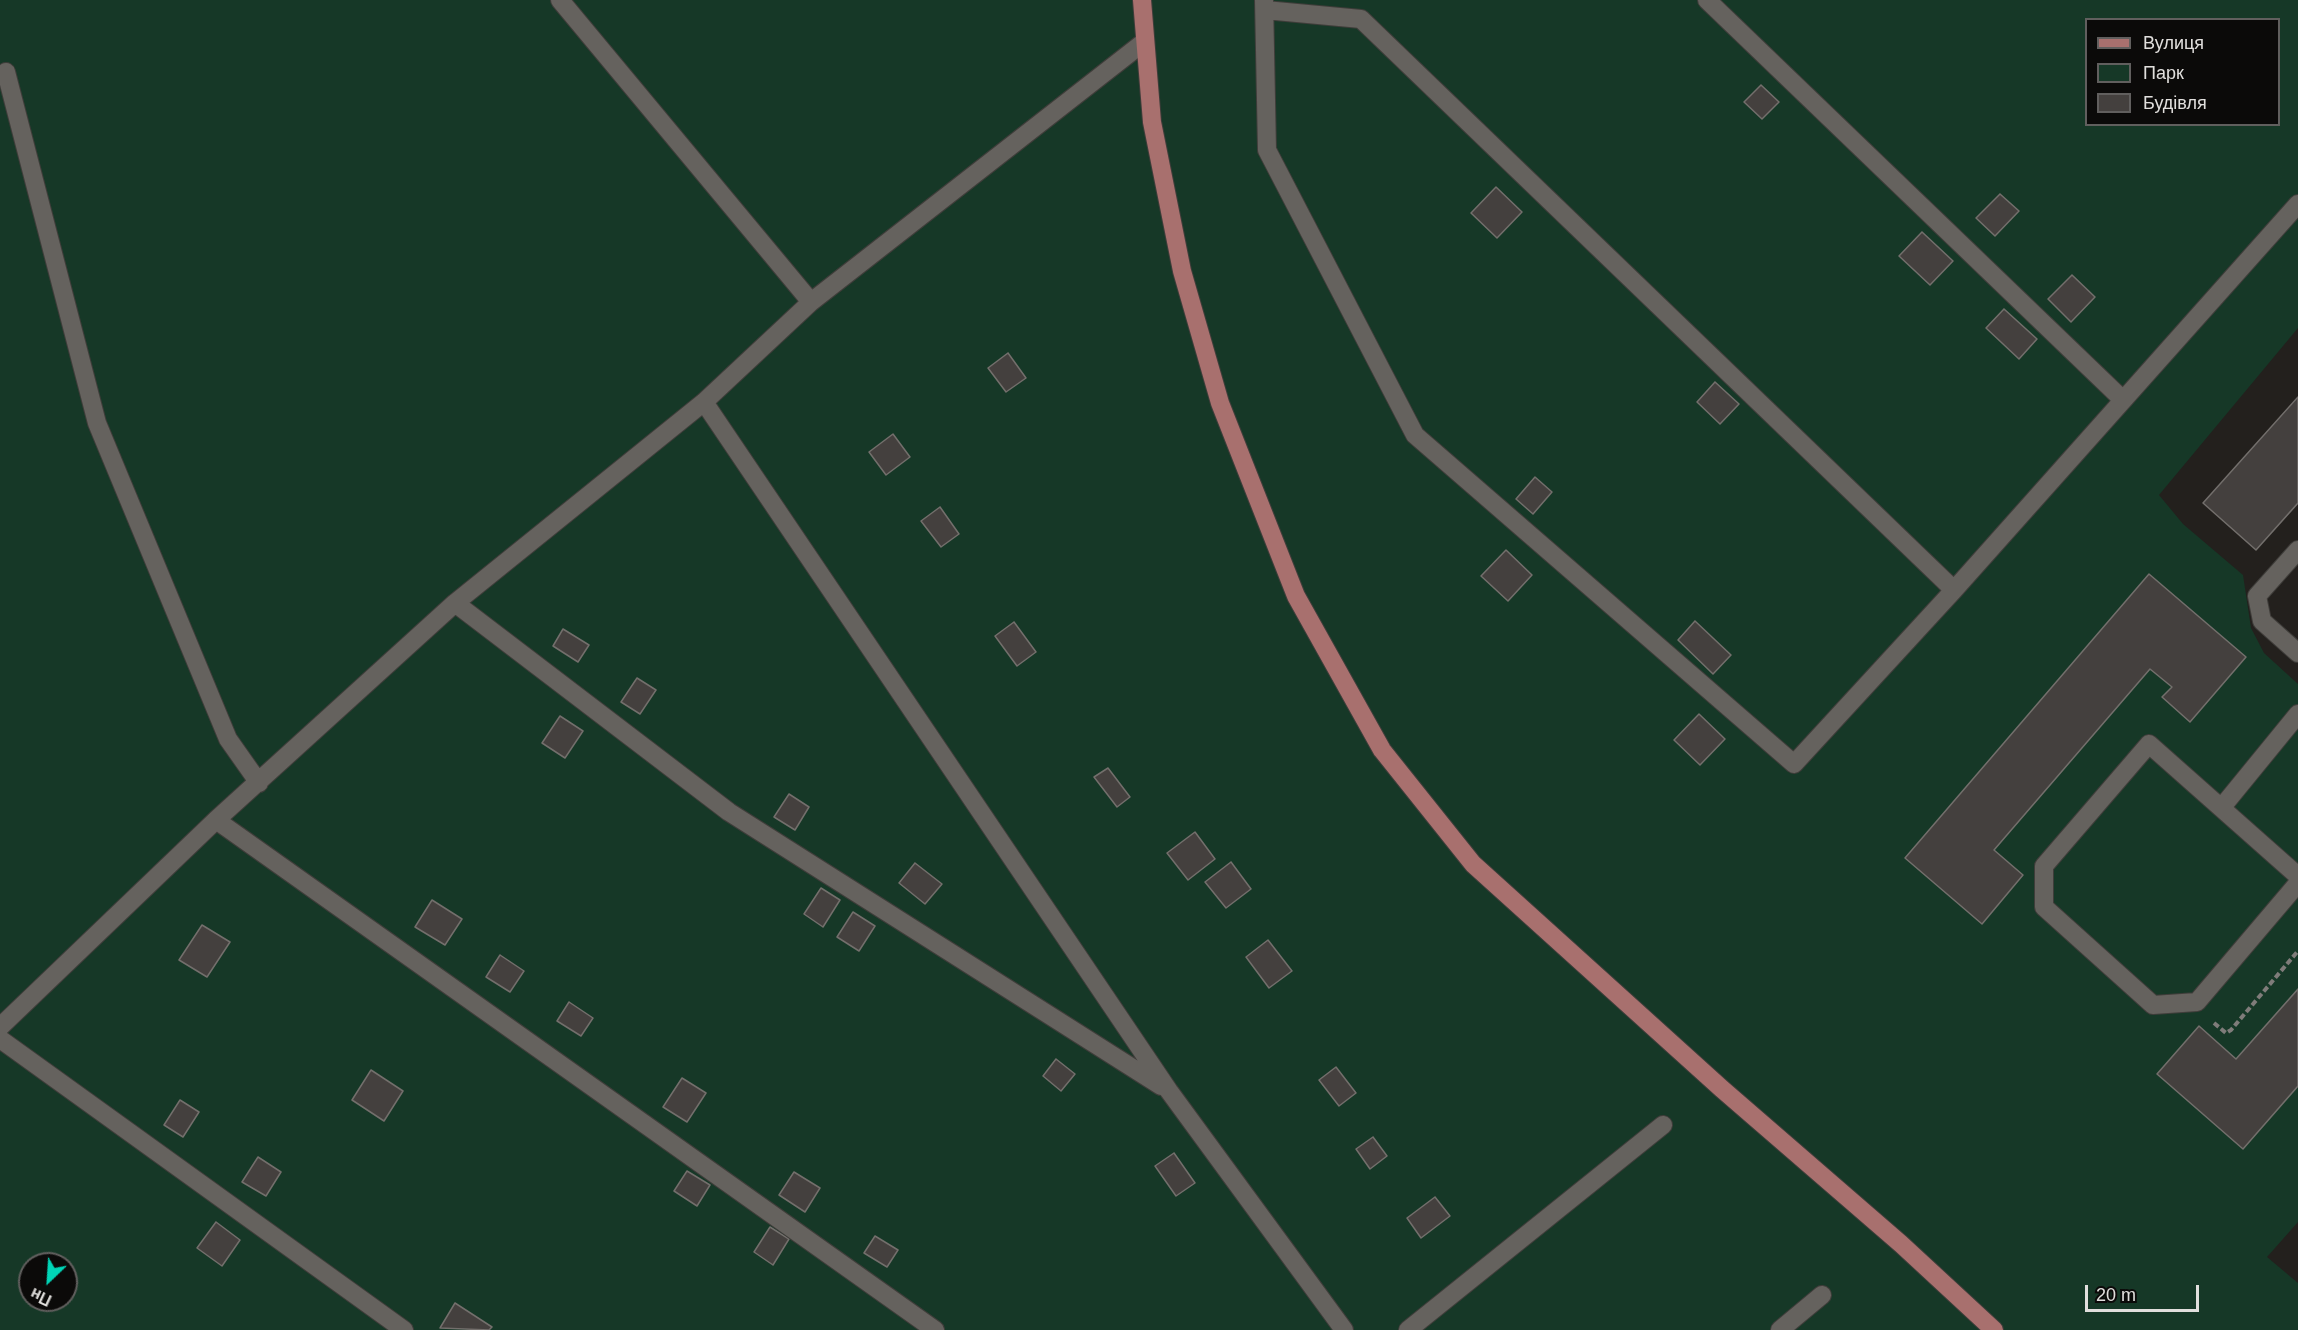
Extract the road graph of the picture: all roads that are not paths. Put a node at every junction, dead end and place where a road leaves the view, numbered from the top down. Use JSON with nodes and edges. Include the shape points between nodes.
{"nodes":[{"id":1,"x":560,"y":0,"type":"edge"},
{"id":2,"x":1142,"y":0,"type":"edge"},
{"id":3,"x":1707,"y":0,"type":"edge"},
{"id":4,"x":1265,"y":5,"type":"edge"},
{"id":5,"x":1144,"y":42,"type":"junction"},
{"id":6,"x":6,"y":72,"type":"dead end"},
{"id":7,"x":2298,"y":204,"type":"edge"},
{"id":8,"x":811,"y":302,"type":"junction"},
{"id":9,"x":2122,"y":399,"type":"junction"},
{"id":10,"x":704,"y":402,"type":"junction"},
{"id":11,"x":2298,"y":550,"type":"edge"},
{"id":12,"x":1954,"y":590,"type":"junction"},
{"id":13,"x":455,"y":603,"type":"junction"},
{"id":14,"x":2298,"y":653,"type":"edge"},
{"id":15,"x":2298,"y":714,"type":"edge"},
{"id":16,"x":259,"y":783,"type":"junction"},
{"id":17,"x":2222,"y":807,"type":"junction"},
{"id":18,"x":216,"y":820,"type":"junction"},
{"id":19,"x":2298,"y":876,"type":"edge"},
{"id":20,"x":2298,"y":883,"type":"edge"},
{"id":21,"x":0,"y":1027,"type":"edge"},
{"id":22,"x":0,"y":1039,"type":"edge"},
{"id":23,"x":1169,"y":1091,"type":"junction"},
{"id":24,"x":1663,"y":1125,"type":"dead end"},
{"id":25,"x":1822,"y":1296,"type":"dead end"},
{"id":26,"x":404,"y":1330,"type":"edge"},
{"id":27,"x":935,"y":1330,"type":"edge"},
{"id":28,"x":1344,"y":1330,"type":"edge"},
{"id":29,"x":1408,"y":1330,"type":"edge"},
{"id":30,"x":1780,"y":1330,"type":"edge"},
{"id":31,"x":1994,"y":1330,"type":"edge"}],
"edges":[{"from":1,"to":8,"type":"lane"},
{"from":2,"to":5,"type":"main road"},
{"from":3,"to":9,"type":"lane"},
{"from":4,"to":12,"type":"lane","via":[[1361,19]]},
{"from":4,"to":12,"type":"lane","via":[[1267,150],[1415,435],[1794,764]]},
{"from":5,"to":8,"type":"lane"},
{"from":5,"to":31,"type":"main road","via":[[1152,122],[1182,271],[1220,403],[1296,596],[1382,750],[1473,864]]},
{"from":6,"to":16,"type":"lane","via":[[97,423],[228,739]]},
{"from":7,"to":9,"type":"lane"},
{"from":8,"to":10,"type":"lane"},
{"from":9,"to":12,"type":"lane"},
{"from":10,"to":13,"type":"lane"},
{"from":10,"to":23,"type":"lane"},
{"from":11,"to":14,"type":"lane","via":[[2257,597],[2262,621]]},
{"from":13,"to":16,"type":"lane"},
{"from":13,"to":23,"type":"lane","via":[[729,812]]},
{"from":15,"to":17,"type":"lane"},
{"from":16,"to":18,"type":"lane"},
{"from":17,"to":19,"type":"lane"},
{"from":17,"to":20,"type":"lane","via":[[2150,744],[2044,866],[2044,907],[2153,1005],[2197,1002]]},
{"from":18,"to":21,"type":"lane"},
{"from":18,"to":27,"type":"lane"},
{"from":22,"to":26,"type":"lane"},
{"from":23,"to":28,"type":"lane"},
{"from":24,"to":29,"type":"lane"},
{"from":25,"to":30,"type":"lane"}]}
